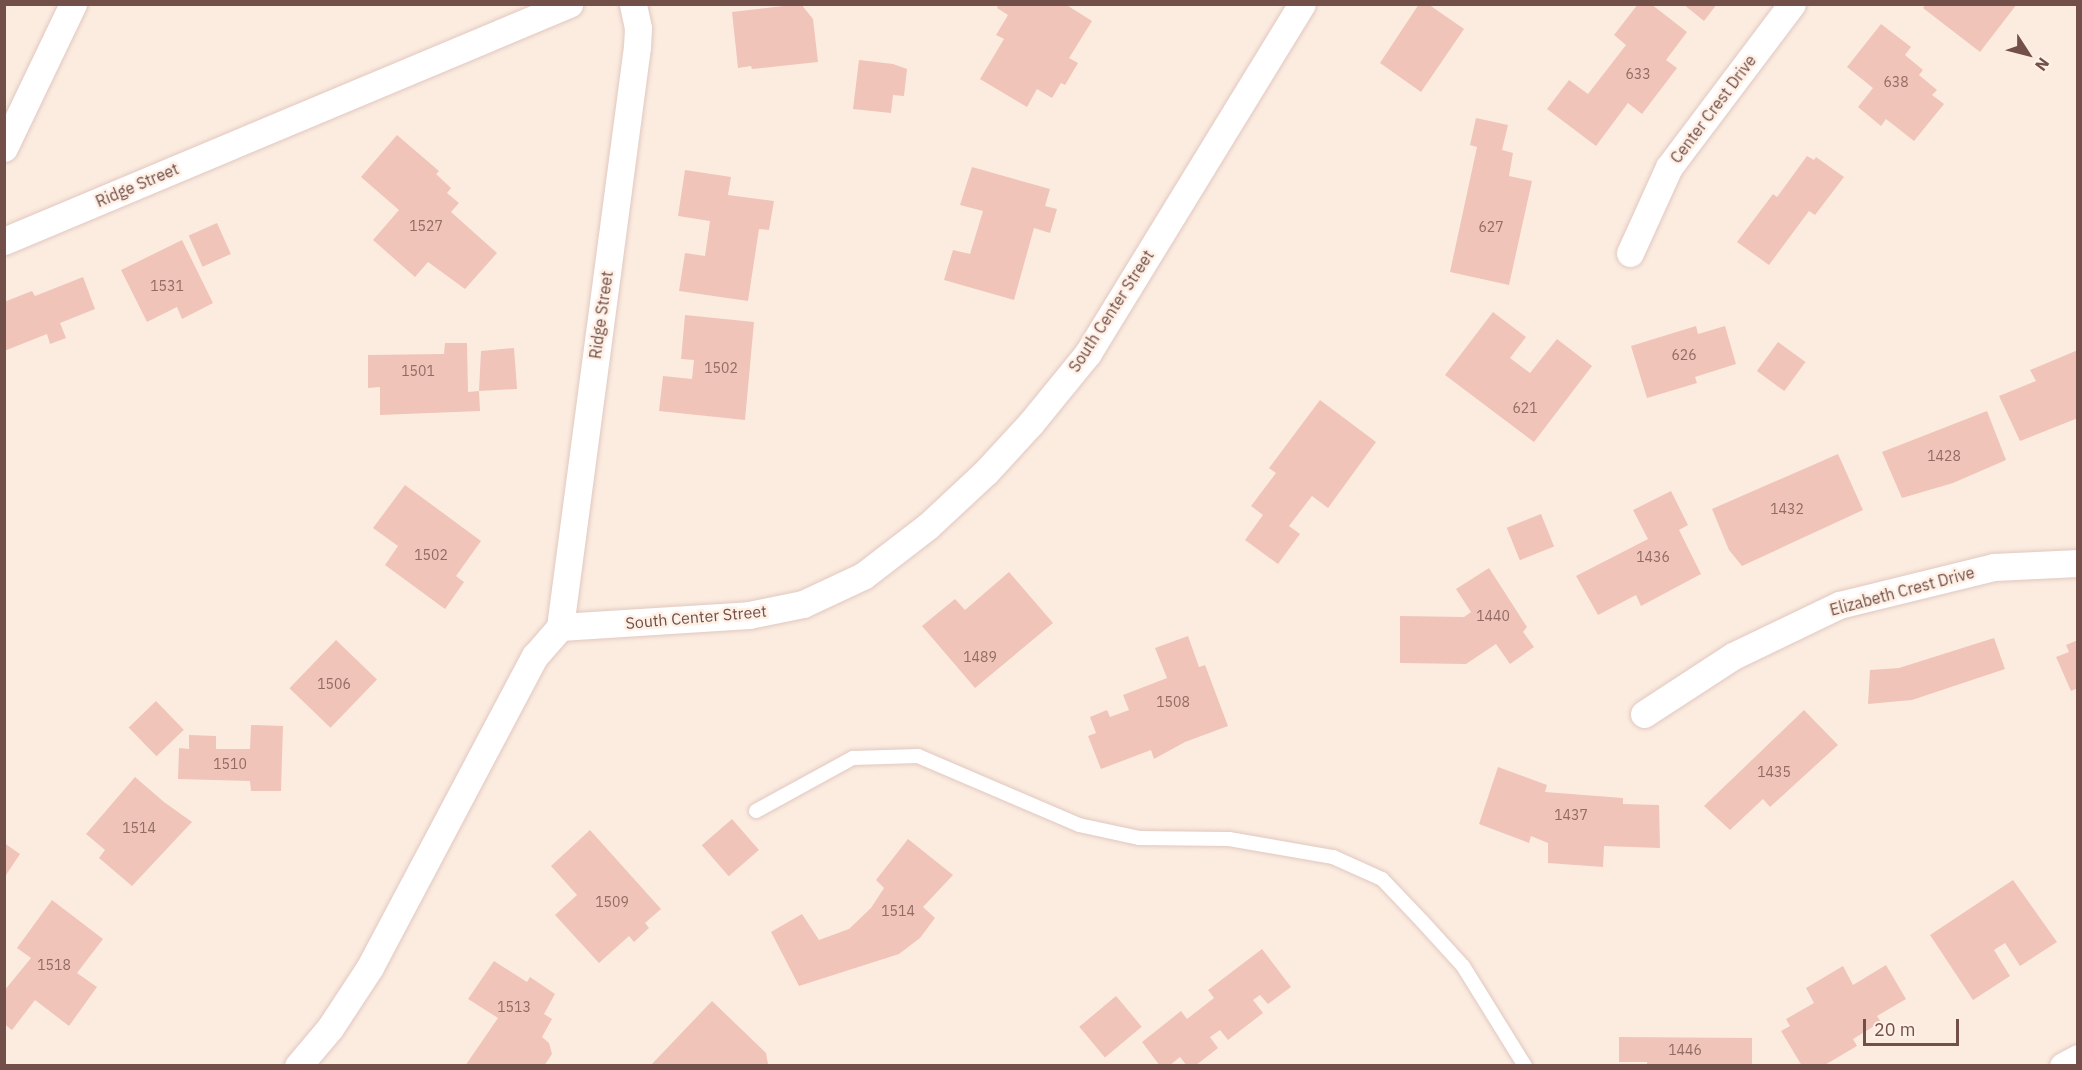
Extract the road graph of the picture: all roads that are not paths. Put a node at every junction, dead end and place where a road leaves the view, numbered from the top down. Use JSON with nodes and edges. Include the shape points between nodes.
{"nodes":[{"id":1,"x":73,"y":4,"type":"edge"},
{"id":2,"x":569,"y":4,"type":"edge"},
{"id":3,"x":633,"y":4,"type":"edge"},
{"id":4,"x":1302,"y":4,"type":"edge"},
{"id":5,"x":1792,"y":4,"type":"edge"},
{"id":6,"x":4,"y":148,"type":"edge"},
{"id":7,"x":4,"y":241,"type":"edge"},
{"id":8,"x":1630,"y":253,"type":"dead end"},
{"id":9,"x":2078,"y":563,"type":"edge"},
{"id":10,"x":560,"y":627,"type":"junction"},
{"id":11,"x":1644,"y":714,"type":"dead end"},
{"id":12,"x":756,"y":811,"type":"dead end"},
{"id":13,"x":2078,"y":1058,"type":"edge"},
{"id":14,"x":298,"y":1065,"type":"edge"},
{"id":15,"x":1525,"y":1065,"type":"edge"},
{"id":16,"x":2063,"y":1065,"type":"edge"}],
"edges":[{"from":1,"to":6,"type":"street"},
{"from":2,"to":7,"type":"street","name":"Ridge Street"},
{"from":3,"to":10,"type":"street","name":"Ridge Street","via":[[637,47]]},
{"from":4,"to":10,"type":"street","name":"South Center Street","via":[[1088,353],[994,464],[928,526],[864,576],[802,604],[749,615]]},
{"from":5,"to":8,"type":"street","name":"Center Crest Drive","via":[[1670,167]]},
{"from":9,"to":11,"type":"street","name":"Elizabeth Crest Drive","via":[[1994,567],[1839,605],[1733,656]]},
{"from":10,"to":14,"type":"street","via":[[535,656],[370,967],[330,1028]]},
{"from":12,"to":15,"type":"lane","via":[[853,758],[918,756],[1079,825],[1139,838],[1229,839],[1333,857],[1382,879],[1422,921],[1463,966]]},
{"from":13,"to":16,"type":"street"}]}
